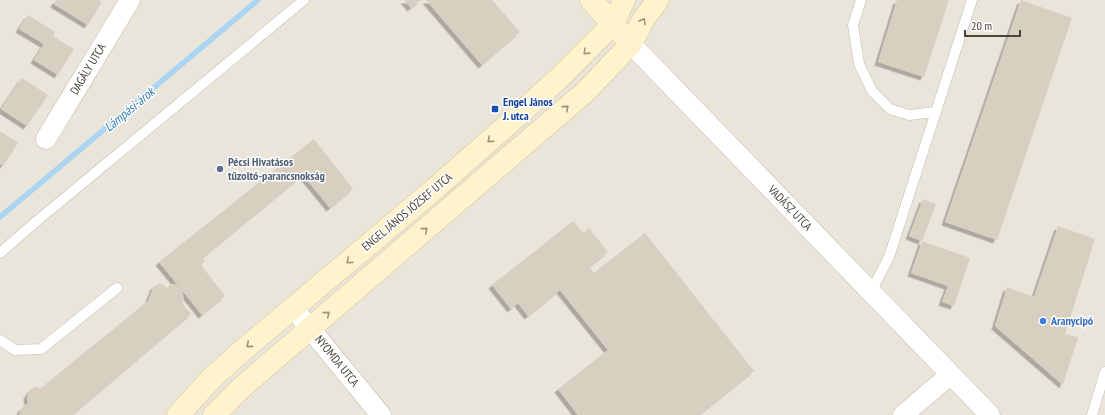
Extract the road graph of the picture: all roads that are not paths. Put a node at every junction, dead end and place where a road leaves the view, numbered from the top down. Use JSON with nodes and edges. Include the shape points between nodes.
{"nodes":[{"id":1,"x":130,"y":0,"type":"edge"},
{"id":2,"x":304,"y":0,"type":"edge"},
{"id":3,"x":591,"y":0,"type":"edge"},
{"id":4,"x":624,"y":0,"type":"edge"},
{"id":5,"x":658,"y":0,"type":"edge"},
{"id":6,"x":861,"y":0,"type":"edge"},
{"id":7,"x":972,"y":0,"type":"edge"},
{"id":8,"x":613,"y":24,"type":"junction"},
{"id":9,"x":631,"y":44,"type":"junction"},
{"id":10,"x":936,"y":112,"type":"junction"},
{"id":11,"x":46,"y":139,"type":"dead end"},
{"id":12,"x":0,"y":253,"type":"edge"},
{"id":13,"x":116,"y":288,"type":"dead end"},
{"id":14,"x":871,"y":292,"type":"junction"},
{"id":15,"x":293,"y":308,"type":"junction"},
{"id":16,"x":310,"y":328,"type":"junction"},
{"id":17,"x":0,"y":340,"type":"edge"},
{"id":18,"x":1105,"y":372,"type":"edge"},
{"id":19,"x":950,"y":375,"type":"junction"},
{"id":20,"x":178,"y":415,"type":"edge"},
{"id":21,"x":214,"y":415,"type":"edge"},
{"id":22,"x":381,"y":415,"type":"edge"},
{"id":23,"x":903,"y":415,"type":"edge"},
{"id":24,"x":990,"y":415,"type":"edge"},
{"id":25,"x":1092,"y":415,"type":"edge"}],
"edges":[{"from":1,"to":11,"type":"street","name":"DAGÁLY UTCA"},
{"from":2,"to":12,"type":"lane"},
{"from":3,"to":8,"type":"street","name":"VADÁSZ UTCA"},
{"from":4,"to":8,"type":"street","name":"ENGEL JÁNOS JÓZSEF UTCA"},
{"from":9,"to":5,"type":"street","name":"ENGEL JÁNOS JÓZSEF UTCA","one_way":true,"via":[[642,20]]},
{"from":6,"to":10,"type":"lane","via":[[853,25],[859,64],[872,91],[890,109],[909,115]]},
{"from":7,"to":10,"type":"lane"},
{"from":8,"to":9,"type":"street","name":"VADÁSZ UTCA"},
{"from":8,"to":15,"type":"street","name":"ENGEL JÁNOS JÓZSEF UTCA","one_way":true,"via":[[505,128]]},
{"from":9,"to":14,"type":"street","name":"VADÁSZ UTCA"},
{"from":16,"to":9,"type":"street","name":"ENGEL JÁNOS JÓZSEF UTCA","one_way":true,"via":[[585,92]]},
{"from":10,"to":14,"type":"lane","via":[[889,257]]},
{"from":13,"to":17,"type":"lane","via":[[41,349],[15,350]]},
{"from":14,"to":19,"type":"street","name":"VADÁSZ UTCA"},
{"from":15,"to":16,"type":"street","name":"NYOMDA UTCA"},
{"from":15,"to":20,"type":"street","name":"ENGEL JÁNOS JÓZSEF UTCA","one_way":true,"via":[[212,378]]},
{"from":16,"to":21,"type":"street","name":"ENGEL JÁNOS JÓZSEF UTCA"},
{"from":16,"to":22,"type":"street","name":"NYOMDA UTCA"},
{"from":18,"to":25,"type":"lane"},
{"from":19,"to":23,"type":"street"},
{"from":19,"to":24,"type":"street","name":"VADÁSZ UTCA"}]}
